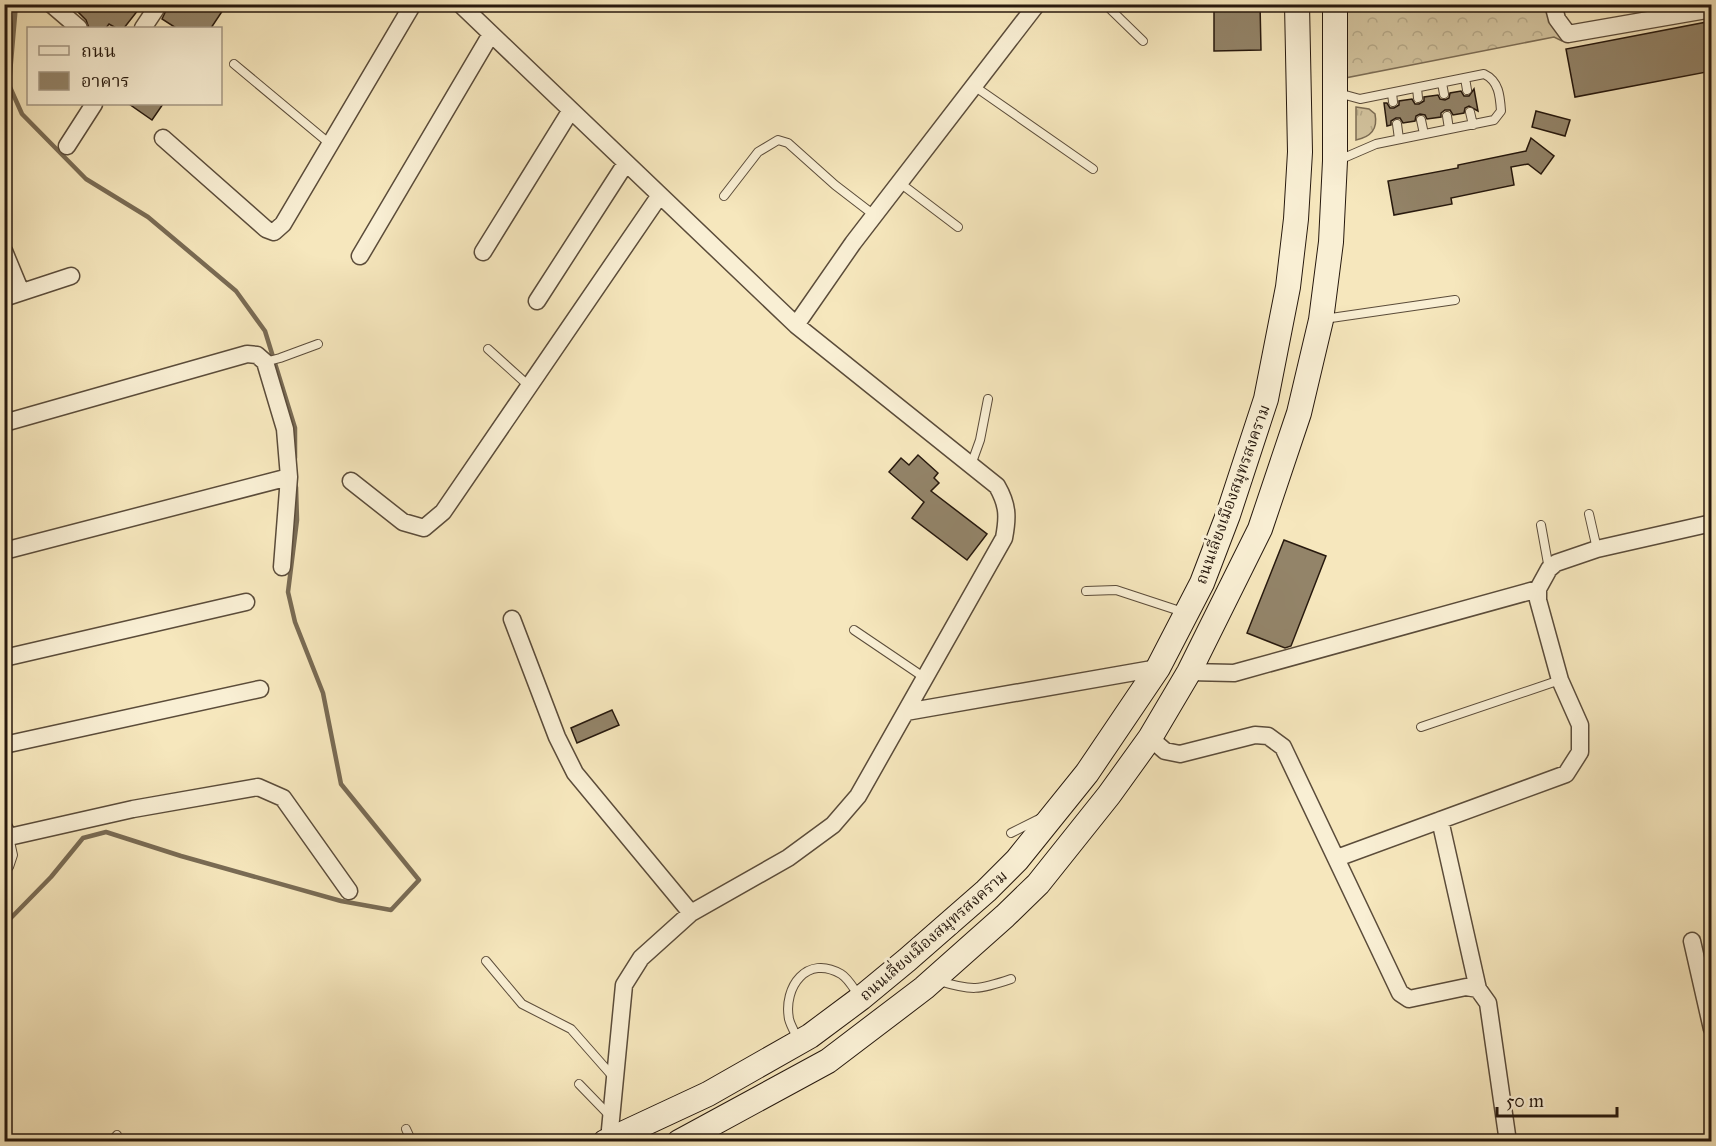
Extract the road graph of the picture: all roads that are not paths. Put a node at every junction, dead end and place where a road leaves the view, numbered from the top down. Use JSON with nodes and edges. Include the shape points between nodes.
{"nodes":[{"id":1,"x":51,"y":4,"type":"edge"},
{"id":2,"x":159,"y":4,"type":"edge"},
{"id":3,"x":413,"y":4,"type":"edge"},
{"id":4,"x":460,"y":4,"type":"edge"},
{"id":5,"x":1037,"y":4,"type":"edge"},
{"id":6,"x":1105,"y":4,"type":"edge"},
{"id":7,"x":1296,"y":4,"type":"edge"},
{"id":8,"x":1335,"y":4,"type":"edge"},
{"id":9,"x":1553,"y":4,"type":"edge"},
{"id":10,"x":1712,"y":9,"type":"edge"},
{"id":11,"x":78,"y":27,"type":"edge"},
{"id":12,"x":144,"y":27,"type":"edge"},
{"id":13,"x":491,"y":34,"type":"junction"},
{"id":14,"x":1143,"y":41,"type":"dead end"},
{"id":15,"x":234,"y":64,"type":"dead end"},
{"id":16,"x":1465,"y":78,"type":"junction"},
{"id":17,"x":1443,"y":83,"type":"junction"},
{"id":18,"x":974,"y":86,"type":"junction"},
{"id":19,"x":1417,"y":88,"type":"junction"},
{"id":20,"x":1467,"y":90,"type":"dead end"},
{"id":21,"x":1335,"y":92,"type":"junction"},
{"id":22,"x":1392,"y":93,"type":"junction"},
{"id":23,"x":1444,"y":94,"type":"dead end"},
{"id":24,"x":1418,"y":98,"type":"dead end"},
{"id":25,"x":1393,"y":102,"type":"dead end"},
{"id":26,"x":93,"y":105,"type":"edge"},
{"id":27,"x":571,"y":110,"type":"junction"},
{"id":28,"x":1470,"y":112,"type":"dead end"},
{"id":29,"x":1447,"y":116,"type":"dead end"},
{"id":30,"x":1421,"y":120,"type":"dead end"},
{"id":31,"x":1397,"y":124,"type":"dead end"},
{"id":32,"x":1473,"y":124,"type":"junction"},
{"id":33,"x":1449,"y":129,"type":"junction"},
{"id":34,"x":1424,"y":134,"type":"junction"},
{"id":35,"x":163,"y":138,"type":"dead end"},
{"id":36,"x":1399,"y":139,"type":"junction"},
{"id":37,"x":330,"y":144,"type":"junction"},
{"id":38,"x":67,"y":146,"type":"dead end"},
{"id":39,"x":1335,"y":161,"type":"junction"},
{"id":40,"x":626,"y":163,"type":"junction"},
{"id":41,"x":1093,"y":170,"type":"dead end"},
{"id":42,"x":900,"y":183,"type":"junction"},
{"id":43,"x":660,"y":195,"type":"junction"},
{"id":44,"x":724,"y":196,"type":"dead end"},
{"id":45,"x":874,"y":215,"type":"junction"},
{"id":46,"x":958,"y":226,"type":"dead end"},
{"id":47,"x":4,"y":251,"type":"edge"},
{"id":48,"x":483,"y":252,"type":"dead end"},
{"id":49,"x":360,"y":256,"type":"dead end"},
{"id":50,"x":71,"y":276,"type":"dead end"},
{"id":51,"x":21,"y":292,"type":"junction"},
{"id":52,"x":4,"y":298,"type":"edge"},
{"id":53,"x":1455,"y":300,"type":"dead end"},
{"id":54,"x":537,"y":301,"type":"dead end"},
{"id":55,"x":1321,"y":320,"type":"junction"},
{"id":56,"x":796,"y":325,"type":"junction"},
{"id":57,"x":318,"y":344,"type":"dead end"},
{"id":58,"x":488,"y":349,"type":"dead end"},
{"id":59,"x":272,"y":361,"type":"junction"},
{"id":60,"x":529,"y":386,"type":"junction"},
{"id":61,"x":988,"y":399,"type":"dead end"},
{"id":62,"x":4,"y":423,"type":"edge"},
{"id":63,"x":971,"y":465,"type":"junction"},
{"id":64,"x":288,"y":477,"type":"junction"},
{"id":65,"x":351,"y":481,"type":"dead end"},
{"id":66,"x":1589,"y":514,"type":"dead end"},
{"id":67,"x":1712,"y":523,"type":"edge"},
{"id":68,"x":1541,"y":525,"type":"dead end"},
{"id":69,"x":1597,"y":549,"type":"junction"},
{"id":70,"x":4,"y":551,"type":"edge"},
{"id":71,"x":282,"y":567,"type":"dead end"},
{"id":72,"x":1549,"y":569,"type":"junction"},
{"id":73,"x":1538,"y":589,"type":"junction"},
{"id":74,"x":1086,"y":591,"type":"dead end"},
{"id":75,"x":246,"y":602,"type":"dead end"},
{"id":76,"x":1186,"y":613,"type":"junction"},
{"id":77,"x":512,"y":619,"type":"dead end"},
{"id":78,"x":854,"y":630,"type":"dead end"},
{"id":79,"x":4,"y":658,"type":"edge"},
{"id":80,"x":1158,"y":668,"type":"junction"},
{"id":81,"x":1190,"y":672,"type":"junction"},
{"id":82,"x":925,"y":678,"type":"junction"},
{"id":83,"x":1560,"y":680,"type":"junction"},
{"id":84,"x":260,"y":689,"type":"dead end"},
{"id":85,"x":906,"y":712,"type":"junction"},
{"id":86,"x":1421,"y":727,"type":"dead end"},
{"id":87,"x":1150,"y":738,"type":"junction"},
{"id":88,"x":4,"y":746,"type":"edge"},
{"id":89,"x":1053,"y":813,"type":"junction"},
{"id":90,"x":1440,"y":820,"type":"junction"},
{"id":91,"x":7,"y":832,"type":"edge"},
{"id":92,"x":1011,"y":833,"type":"dead end"},
{"id":93,"x":1337,"y":858,"type":"junction"},
{"id":94,"x":4,"y":869,"type":"edge"},
{"id":95,"x":349,"y":891,"type":"dead end"},
{"id":96,"x":691,"y":913,"type":"junction"},
{"id":97,"x":1692,"y":941,"type":"dead end"},
{"id":98,"x":486,"y":961,"type":"dead end"},
{"id":99,"x":934,"y":979,"type":"junction"},
{"id":100,"x":1011,"y":979,"type":"dead end"},
{"id":101,"x":1478,"y":989,"type":"junction"},
{"id":102,"x":861,"y":998,"type":"junction"},
{"id":103,"x":1712,"y":1029,"type":"edge"},
{"id":104,"x":800,"y":1042,"type":"junction"},
{"id":105,"x":615,"y":1079,"type":"junction"},
{"id":106,"x":579,"y":1084,"type":"dead end"},
{"id":107,"x":406,"y":1129,"type":"dead end"},
{"id":108,"x":608,"y":1133,"type":"edge"},
{"id":109,"x":412,"y":1142,"type":"edge"},
{"id":110,"x":679,"y":1142,"type":"edge"},
{"id":111,"x":1508,"y":1142,"type":"edge"}],
"edges":[{"from":1,"to":11,"type":"street"},
{"from":2,"to":12,"type":"street"},
{"from":3,"to":37,"type":"street"},
{"from":4,"to":13,"type":"street"},
{"from":5,"to":18,"type":"street"},
{"from":6,"to":14,"type":"lane"},
{"from":7,"to":76,"type":"main road","name":"ถนนเลี่ยงเมืองสมุทรสงคราม","via":[[1300,152],[1288,287],[1266,399],[1228,515]]},
{"from":8,"to":21,"type":"main road","name":"ถนนเลี่ยงเมืองสมุทรสงคราม"},
{"from":9,"to":10,"type":"street","via":[[1557,19],[1568,34]]},
{"from":13,"to":27,"type":"street"},
{"from":13,"to":49,"type":"street"},
{"from":15,"to":37,"type":"lane"},
{"from":16,"to":17,"type":"lane"},
{"from":16,"to":20,"type":"lane"},
{"from":16,"to":32,"type":"lane","via":[[1484,74],[1492,78],[1499,93],[1501,111],[1494,120]]},
{"from":17,"to":19,"type":"lane"},
{"from":17,"to":23,"type":"lane"},
{"from":18,"to":41,"type":"lane"},
{"from":18,"to":42,"type":"street"},
{"from":19,"to":22,"type":"lane"},
{"from":19,"to":24,"type":"lane"},
{"from":21,"to":22,"type":"lane","via":[[1360,99]]},
{"from":21,"to":39,"type":"main road","name":"ถนนเลี่ยงเมืองสมุทรสงคราม"},
{"from":22,"to":25,"type":"lane"},
{"from":26,"to":38,"type":"street"},
{"from":27,"to":40,"type":"street"},
{"from":27,"to":48,"type":"street"},
{"from":28,"to":32,"type":"lane"},
{"from":29,"to":33,"type":"lane"},
{"from":30,"to":34,"type":"lane"},
{"from":31,"to":36,"type":"lane"},
{"from":32,"to":33,"type":"lane"},
{"from":33,"to":34,"type":"lane"},
{"from":34,"to":36,"type":"lane"},
{"from":35,"to":37,"type":"street","via":[[274,232],[284,224]]},
{"from":36,"to":39,"type":"lane"},
{"from":39,"to":55,"type":"main road","name":"ถนนเลี่ยงเมืองสมุทรสงคราม","via":[[1331,242]]},
{"from":40,"to":43,"type":"street"},
{"from":40,"to":54,"type":"street"},
{"from":42,"to":45,"type":"street"},
{"from":42,"to":46,"type":"lane"},
{"from":43,"to":56,"type":"street"},
{"from":43,"to":60,"type":"street"},
{"from":44,"to":45,"type":"lane","via":[[758,152],[778,140],[788,143]]},
{"from":45,"to":56,"type":"street"},
{"from":47,"to":51,"type":"street"},
{"from":50,"to":51,"type":"street"},
{"from":51,"to":52,"type":"street"},
{"from":53,"to":55,"type":"lane"},
{"from":55,"to":81,"type":"main road","name":"ถนนเลี่ยงเมืองสมุทรสงคราม","via":[[1299,413],[1260,529]]},
{"from":56,"to":63,"type":"street"},
{"from":57,"to":59,"type":"lane"},
{"from":58,"to":60,"type":"lane"},
{"from":59,"to":62,"type":"street","via":[[247,354]]},
{"from":59,"to":64,"type":"street","via":[[285,429]]},
{"from":60,"to":65,"type":"street","via":[[443,512],[424,528],[403,522]]},
{"from":61,"to":63,"type":"lane"},
{"from":63,"to":82,"type":"street","via":[[997,486],[1006,500],[1004,538]]},
{"from":64,"to":70,"type":"street"},
{"from":64,"to":71,"type":"street"},
{"from":66,"to":69,"type":"lane"},
{"from":67,"to":69,"type":"street"},
{"from":68,"to":72,"type":"lane"},
{"from":69,"to":72,"type":"street"},
{"from":72,"to":73,"type":"street"},
{"from":73,"to":81,"type":"street","via":[[1234,673]]},
{"from":73,"to":83,"type":"street"},
{"from":74,"to":76,"type":"lane","via":[[1116,590]]},
{"from":75,"to":79,"type":"street"},
{"from":76,"to":80,"type":"main road","name":"ถนนเลี่ยงเมืองสมุทรสงคราม"},
{"from":77,"to":96,"type":"street","via":[[557,737],[575,773]]},
{"from":78,"to":82,"type":"lane"},
{"from":80,"to":85,"type":"street"},
{"from":80,"to":89,"type":"main road","name":"ถนนเลี่ยงเมืองสมุทรสงคราม","via":[[1087,773]]},
{"from":81,"to":87,"type":"main road","name":"ถนนเลี่ยงเมืองสมุทรสงคราม"},
{"from":82,"to":85,"type":"street"},
{"from":83,"to":86,"type":"lane"},
{"from":83,"to":90,"type":"street","via":[[1580,725],[1580,752],[1566,774]]},
{"from":84,"to":88,"type":"street"},
{"from":85,"to":96,"type":"street","via":[[858,796],[833,825],[788,858]]},
{"from":87,"to":93,"type":"street","via":[[1165,751],[1180,754],[1255,735],[1268,736],[1283,747]]},
{"from":87,"to":99,"type":"main road","name":"ถนนเลี่ยงเมืองสมุทรสงคราม","via":[[1038,884]]},
{"from":89,"to":92,"type":"lane"},
{"from":89,"to":102,"type":"main road","name":"ถนนเลี่ยงเมืองสมุทรสงคราม","via":[[1017,860],[986,891]]},
{"from":90,"to":93,"type":"street"},
{"from":90,"to":101,"type":"street"},
{"from":91,"to":94,"type":"lane","via":[[13,855],[9,867]]},
{"from":91,"to":95,"type":"street","via":[[258,787],[284,798]]},
{"from":93,"to":101,"type":"street","via":[[1400,993],[1409,999],[1466,987]]},
{"from":96,"to":105,"type":"street","via":[[641,958],[624,985]]},
{"from":97,"to":103,"type":"street"},
{"from":98,"to":105,"type":"lane","via":[[522,1004],[571,1029]]},
{"from":99,"to":100,"type":"lane","via":[[965,989],[984,988]]},
{"from":99,"to":110,"type":"main road","name":"ถนนเลี่ยงเมืองสมุทรสงคราม","via":[[828,1061]]},
{"from":101,"to":111,"type":"street","via":[[1488,1003]]},
{"from":102,"to":104,"type":"main road","name":"ถนนเลี่ยงเมืองสมุทรสงคราม"},
{"from":102,"to":104,"type":"lane","via":[[842,975],[823,967],[805,972],[794,983],[788,1001],[789,1021]]},
{"from":104,"to":108,"type":"main road","name":"ถนนเลี่ยงเมืองสมุทรสงคราม","via":[[708,1094]]},
{"from":105,"to":108,"type":"street"},
{"from":106,"to":108,"type":"lane"},
{"from":107,"to":109,"type":"lane"}]}
